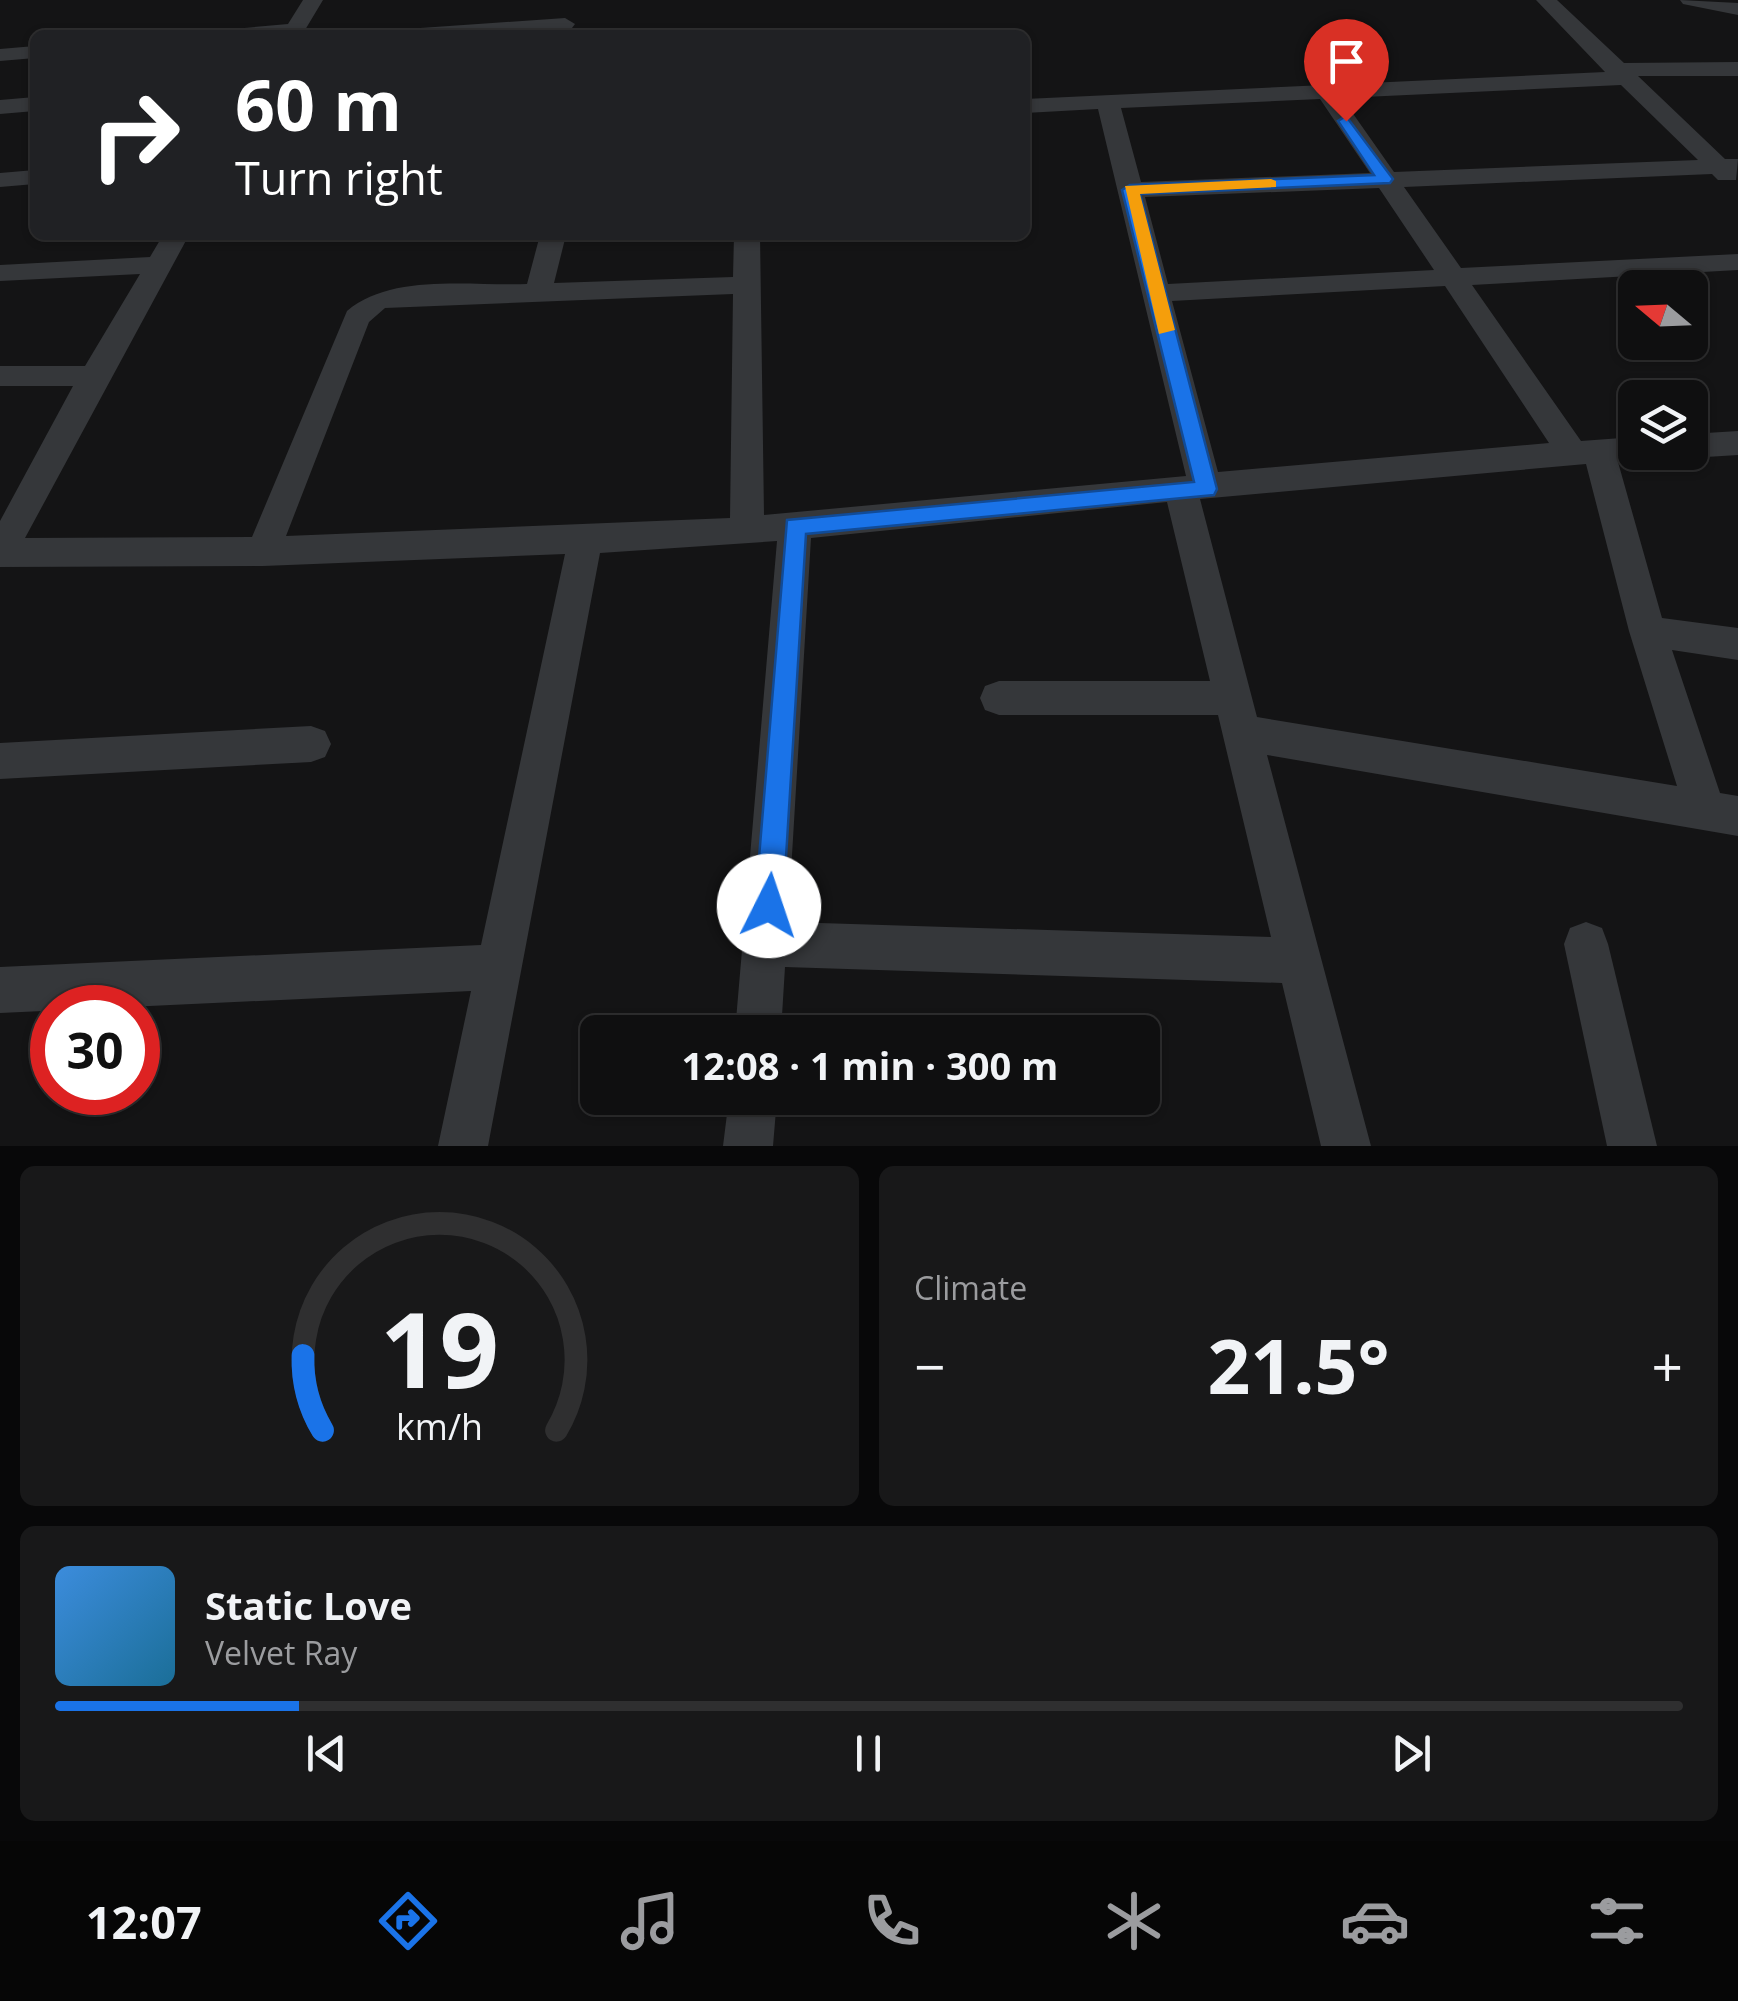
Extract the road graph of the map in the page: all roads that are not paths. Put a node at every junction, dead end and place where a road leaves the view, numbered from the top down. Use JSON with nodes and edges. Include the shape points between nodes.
{"nodes":[{"id":1,"x":313,"y":0,"type":"edge"},
{"id":2,"x":1546,"y":0,"type":"edge"},
{"id":3,"x":1690,"y":0,"type":"edge"},
{"id":4,"x":1738,"y":9,"type":"edge"},
{"id":5,"x":565,"y":24,"type":"dead end"},
{"id":6,"x":295,"y":30,"type":"edge"},
{"id":7,"x":478,"y":30,"type":"edge"},
{"id":8,"x":30,"y":52,"type":"edge"},
{"id":9,"x":0,"y":55,"type":"edge"},
{"id":10,"x":1738,"y":69,"type":"edge"},
{"id":11,"x":1619,"y":74,"type":"junction"},
{"id":12,"x":1326,"y":92,"type":"junction"},
{"id":13,"x":1108,"y":102,"type":"junction"},
{"id":14,"x":30,"y":104,"type":"edge"},
{"id":15,"x":1030,"y":106,"type":"edge"},
{"id":16,"x":0,"y":107,"type":"edge"},
{"id":17,"x":1728,"y":166,"type":"edge"},
{"id":18,"x":30,"y":177,"type":"edge"},
{"id":19,"x":1384,"y":179,"type":"junction"},
{"id":20,"x":0,"y":180,"type":"edge"},
{"id":21,"x":1738,"y":186,"type":"edge"},
{"id":22,"x":1130,"y":190,"type":"junction"},
{"id":23,"x":173,"y":240,"type":"edge"},
{"id":24,"x":552,"y":240,"type":"edge"},
{"id":25,"x":747,"y":240,"type":"edge"},
{"id":26,"x":1738,"y":262,"type":"edge"},
{"id":27,"x":159,"y":264,"type":"junction"},
{"id":28,"x":0,"y":272,"type":"edge"},
{"id":29,"x":1452,"y":278,"type":"junction"},
{"id":30,"x":747,"y":284,"type":"junction"},
{"id":31,"x":538,"y":293,"type":"junction"},
{"id":32,"x":1157,"y":294,"type":"junction"},
{"id":33,"x":0,"y":376,"type":"edge"},
{"id":34,"x":94,"y":376,"type":"junction"},
{"id":35,"x":1738,"y":443,"type":"edge"},
{"id":36,"x":1708,"y":445,"type":"edge"},
{"id":37,"x":1602,"y":451,"type":"edge"},
{"id":38,"x":1194,"y":490,"type":"junction"},
{"id":39,"x":795,"y":526,"type":"junction"},
{"id":40,"x":747,"y":530,"type":"junction"},
{"id":41,"x":585,"y":541,"type":"junction"},
{"id":42,"x":0,"y":552,"type":"edge"},
{"id":43,"x":263,"y":552,"type":"junction"},
{"id":44,"x":1647,"y":631,"type":"junction"},
{"id":45,"x":1738,"y":644,"type":"edge"},
{"id":46,"x":999,"y":698,"type":"dead end"},
{"id":47,"x":1239,"y":716,"type":"junction"},
{"id":48,"x":311,"y":744,"type":"dead end"},
{"id":49,"x":0,"y":761,"type":"edge"},
{"id":50,"x":1721,"y":813,"type":"edge"},
{"id":51,"x":766,"y":944,"type":"junction"},
{"id":52,"x":1586,"y":944,"type":"dead end"},
{"id":53,"x":1302,"y":961,"type":"junction"},
{"id":54,"x":499,"y":967,"type":"junction"},
{"id":55,"x":0,"y":990,"type":"edge"},
{"id":56,"x":760,"y":1015,"type":"edge"},
{"id":57,"x":751,"y":1115,"type":"edge"},
{"id":58,"x":463,"y":1146,"type":"edge"},
{"id":59,"x":748,"y":1146,"type":"edge"},
{"id":60,"x":1346,"y":1146,"type":"edge"},
{"id":61,"x":1632,"y":1146,"type":"edge"}],
"edges":[{"from":1,"to":6,"type":"street"},
{"from":2,"to":11,"type":"street"},
{"from":3,"to":4,"type":"street"},
{"from":5,"to":7,"type":"street"},
{"from":8,"to":9,"type":"street"},
{"from":10,"to":11,"type":"street"},
{"from":11,"to":12,"type":"street"},
{"from":11,"to":17,"type":"street"},
{"from":12,"to":13,"type":"street"},
{"from":12,"to":19,"type":"street"},
{"from":13,"to":15,"type":"street"},
{"from":13,"to":22,"type":"street"},
{"from":14,"to":16,"type":"street"},
{"from":17,"to":19,"type":"street"},
{"from":17,"to":21,"type":"street"},
{"from":18,"to":20,"type":"street"},
{"from":19,"to":22,"type":"street"},
{"from":19,"to":29,"type":"street"},
{"from":22,"to":32,"type":"street"},
{"from":23,"to":27,"type":"street"},
{"from":24,"to":31,"type":"street"},
{"from":25,"to":30,"type":"street"},
{"from":26,"to":29,"type":"street"},
{"from":27,"to":28,"type":"street"},
{"from":27,"to":34,"type":"street"},
{"from":29,"to":32,"type":"street"},
{"from":29,"to":37,"type":"street"},
{"from":30,"to":31,"type":"street"},
{"from":30,"to":40,"type":"street"},
{"from":31,"to":43,"type":"street","via":[[393,297],[363,310]]},
{"from":32,"to":38,"type":"street"},
{"from":33,"to":34,"type":"street"},
{"from":34,"to":42,"type":"street"},
{"from":35,"to":36,"type":"street"},
{"from":37,"to":38,"type":"street"},
{"from":37,"to":44,"type":"street"},
{"from":38,"to":39,"type":"street"},
{"from":38,"to":47,"type":"street"},
{"from":39,"to":40,"type":"street"},
{"from":39,"to":51,"type":"street"},
{"from":40,"to":41,"type":"street"},
{"from":41,"to":43,"type":"street"},
{"from":41,"to":54,"type":"street"},
{"from":42,"to":43,"type":"street"},
{"from":44,"to":45,"type":"street"},
{"from":44,"to":50,"type":"street"},
{"from":46,"to":47,"type":"street"},
{"from":47,"to":50,"type":"street"},
{"from":47,"to":53,"type":"street"},
{"from":48,"to":49,"type":"street"},
{"from":51,"to":53,"type":"street"},
{"from":51,"to":56,"type":"street"},
{"from":52,"to":61,"type":"street"},
{"from":53,"to":60,"type":"street"},
{"from":54,"to":55,"type":"street"},
{"from":54,"to":58,"type":"street"},
{"from":57,"to":59,"type":"street"}]}
